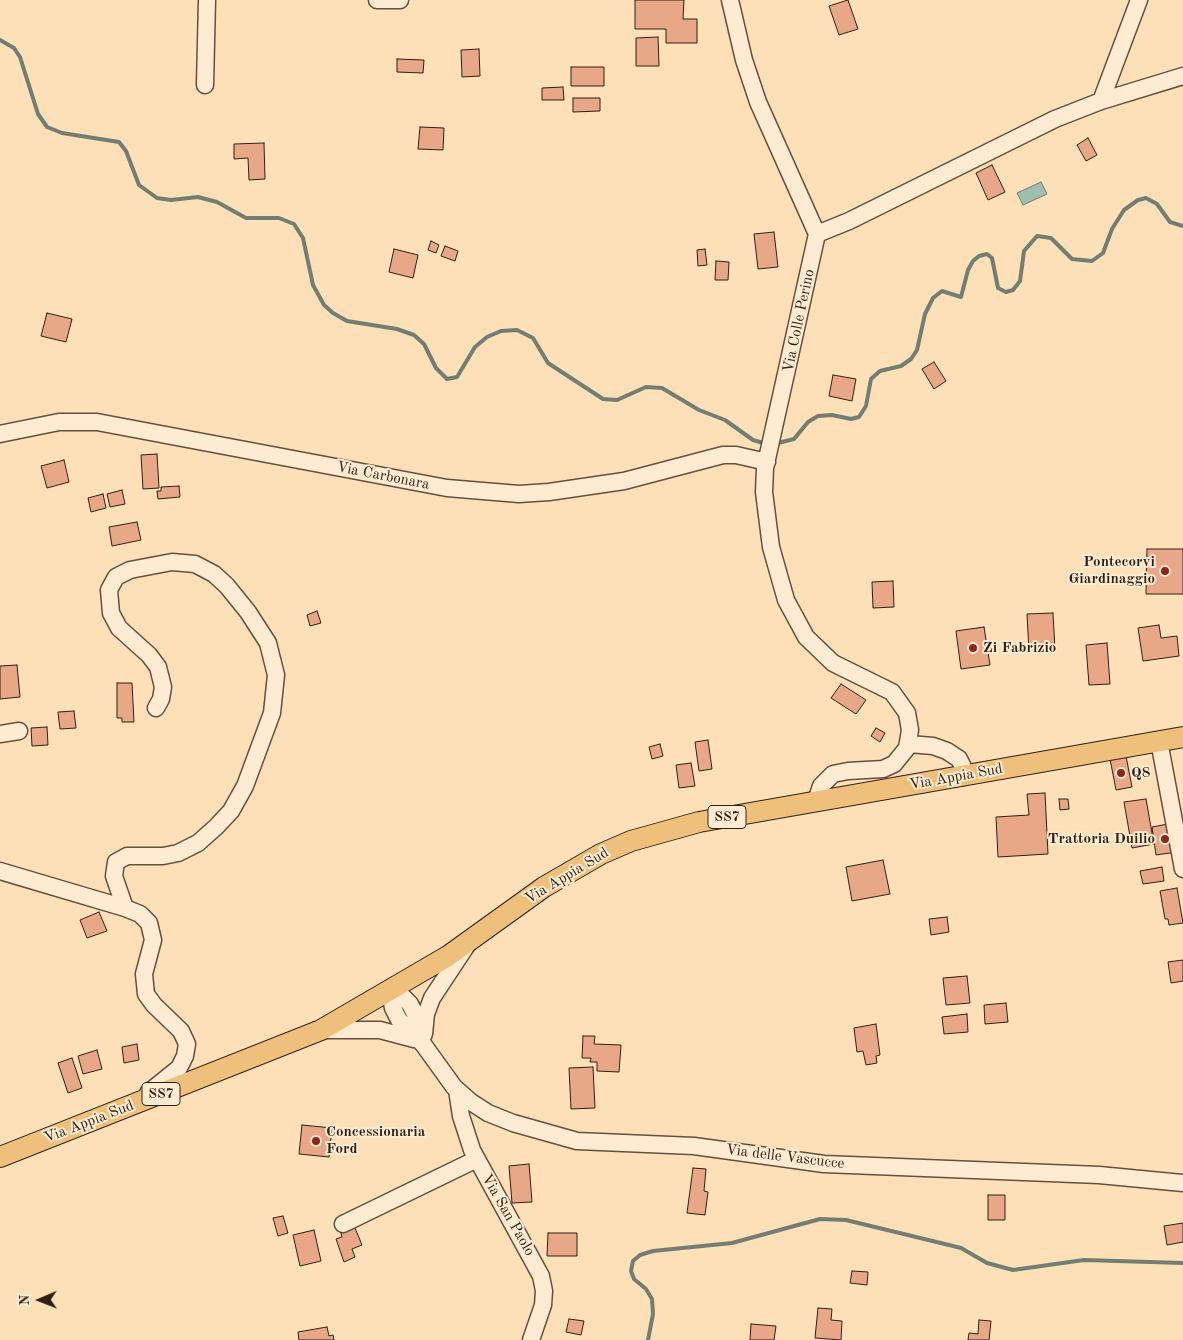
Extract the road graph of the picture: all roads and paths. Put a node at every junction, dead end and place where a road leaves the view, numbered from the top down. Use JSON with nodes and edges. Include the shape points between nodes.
{"nodes":[{"id":1,"x":207,"y":0,"type":"edge"},
{"id":2,"x":377,"y":0,"type":"edge"},
{"id":3,"x":400,"y":0,"type":"edge"},
{"id":4,"x":730,"y":0,"type":"edge"},
{"id":5,"x":1139,"y":0,"type":"edge"},
{"id":6,"x":1183,"y":76,"type":"edge"},
{"id":7,"x":204,"y":85,"type":"dead end"},
{"id":8,"x":1101,"y":101,"type":"junction"},
{"id":9,"x":817,"y":234,"type":"junction"},
{"id":10,"x":0,"y":434,"type":"edge"},
{"id":11,"x":767,"y":459,"type":"junction"},
{"id":12,"x":156,"y":708,"type":"dead end"},
{"id":13,"x":19,"y":731,"type":"dead end"},
{"id":14,"x":0,"y":734,"type":"edge"},
{"id":15,"x":1183,"y":737,"type":"edge"},
{"id":16,"x":1160,"y":741,"type":"junction"},
{"id":17,"x":908,"y":744,"type":"junction"},
{"id":18,"x":967,"y":775,"type":"junction"},
{"id":19,"x":816,"y":801,"type":"junction"},
{"id":20,"x":1183,"y":869,"type":"edge"},
{"id":21,"x":0,"y":872,"type":"edge"},
{"id":22,"x":125,"y":908,"type":"junction"},
{"id":23,"x":469,"y":943,"type":"junction"},
{"id":24,"x":390,"y":992,"type":"junction"},
{"id":25,"x":321,"y":1030,"type":"junction"},
{"id":26,"x":423,"y":1044,"type":"junction"},
{"id":27,"x":457,"y":1090,"type":"junction"},
{"id":28,"x":118,"y":1111,"type":"junction"},
{"id":29,"x":0,"y":1157,"type":"edge"},
{"id":30,"x":476,"y":1159,"type":"junction"},
{"id":31,"x":1183,"y":1183,"type":"edge"},
{"id":32,"x":343,"y":1224,"type":"dead end"},
{"id":33,"x":531,"y":1340,"type":"edge"}],
"edges":[{"from":1,"to":7,"type":"street"},
{"from":2,"to":3,"type":"street"},
{"from":4,"to":9,"type":"street","via":[[758,102]]},
{"from":5,"to":8,"type":"street"},
{"from":6,"to":8,"type":"street"},
{"from":8,"to":9,"type":"street","via":[[1033,128]]},
{"from":9,"to":11,"type":"street","name":"Via Colle Perino"},
{"from":10,"to":11,"type":"street","name":"Via Carbonara","via":[[52,422],[90,421],[447,488],[519,494],[624,480],[722,455]]},
{"from":11,"to":17,"type":"street","name":"Via Colle Perino","via":[[764,492],[770,536],[782,587],[796,622],[827,659],[896,695],[908,719]]},
{"from":12,"to":22,"type":"street","via":[[163,687],[158,668],[149,655],[119,628],[111,613],[109,590],[116,578],[130,570],[172,562],[195,564],[214,574],[227,586],[268,643],[276,675],[272,713],[245,786],[216,827],[198,843],[178,853],[127,856],[116,862],[114,876]]},
{"from":13,"to":14,"type":"street"},
{"from":15,"to":16,"type":"main road","name":"Via Appia Sud","number":"SS7"},
{"from":16,"to":18,"type":"main road","name":"Via Appia Sud","number":"SS7"},
{"from":16,"to":20,"type":"street"},
{"from":17,"to":18,"type":"street","via":[[947,751],[959,759]]},
{"from":17,"to":19,"type":"street","via":[[903,755],[891,766],[878,770],[843,771],[829,776],[820,786]]},
{"from":18,"to":19,"type":"main road","name":"Via Appia Sud","number":"SS7"},
{"from":19,"to":23,"type":"main road","name":"Via Appia Sud","number":"SS7","via":[[688,825],[621,845],[544,887]]},
{"from":21,"to":22,"type":"street"},
{"from":22,"to":28,"type":"street","via":[[140,914],[152,927],[153,940],[144,974],[145,990],[154,1005],[182,1031],[187,1044],[176,1072]]},
{"from":23,"to":24,"type":"main road","name":"Via Appia Sud","number":"SS7"},
{"from":23,"to":26,"type":"street","via":[[432,998],[425,1020]]},
{"from":24,"to":25,"type":"main road","name":"Via Appia Sud","number":"SS7"},
{"from":24,"to":26,"type":"street","name":"Via delle Vascucce","via":[[396,1016]]},
{"from":25,"to":26,"type":"street","via":[[387,1030]]},
{"from":25,"to":28,"type":"main road","name":"Via Appia Sud","number":"SS7"},
{"from":26,"to":27,"type":"street","name":"Via delle Vascucce"},
{"from":27,"to":30,"type":"street","name":"Via San Paolo","via":[[462,1121]]},
{"from":27,"to":31,"type":"street","name":"Via delle Vascucce","via":[[496,1117],[582,1142],[701,1146],[824,1164],[1098,1175]]},
{"from":28,"to":29,"type":"main road","name":"Via Appia Sud","number":"SS7"},
{"from":30,"to":32,"type":"street"},
{"from":30,"to":33,"type":"street","name":"Via San Paolo","via":[[541,1276],[543,1305]]}]}
